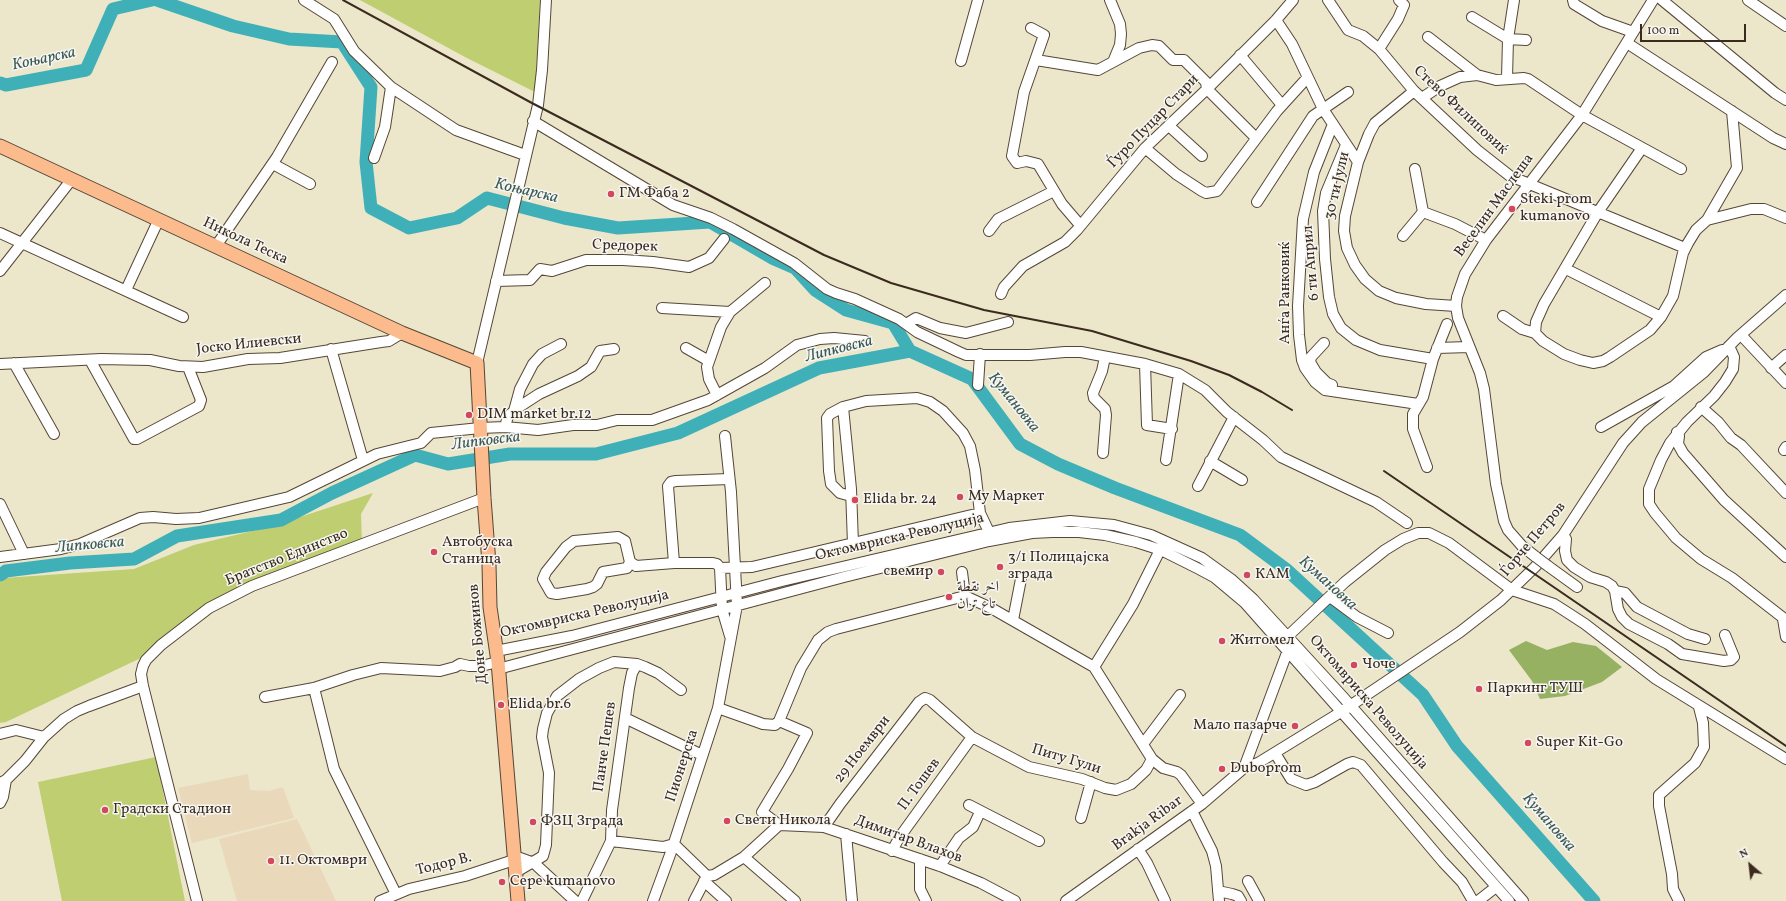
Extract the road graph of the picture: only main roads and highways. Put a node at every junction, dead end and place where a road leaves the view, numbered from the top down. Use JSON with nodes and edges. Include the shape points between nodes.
{"nodes":[{"id":1,"x":0,"y":146,"type":"edge"},
{"id":2,"x":477,"y":363,"type":"joint"},
{"id":3,"x":518,"y":901,"type":"edge"}],
"edges":[{"from":1,"to":2,"type":"main road","name":"Никола Теска","via":[[402,333]]},
{"from":2,"to":3,"type":"main road","name":"Доне Божинов","via":[[490,607]]}]}
